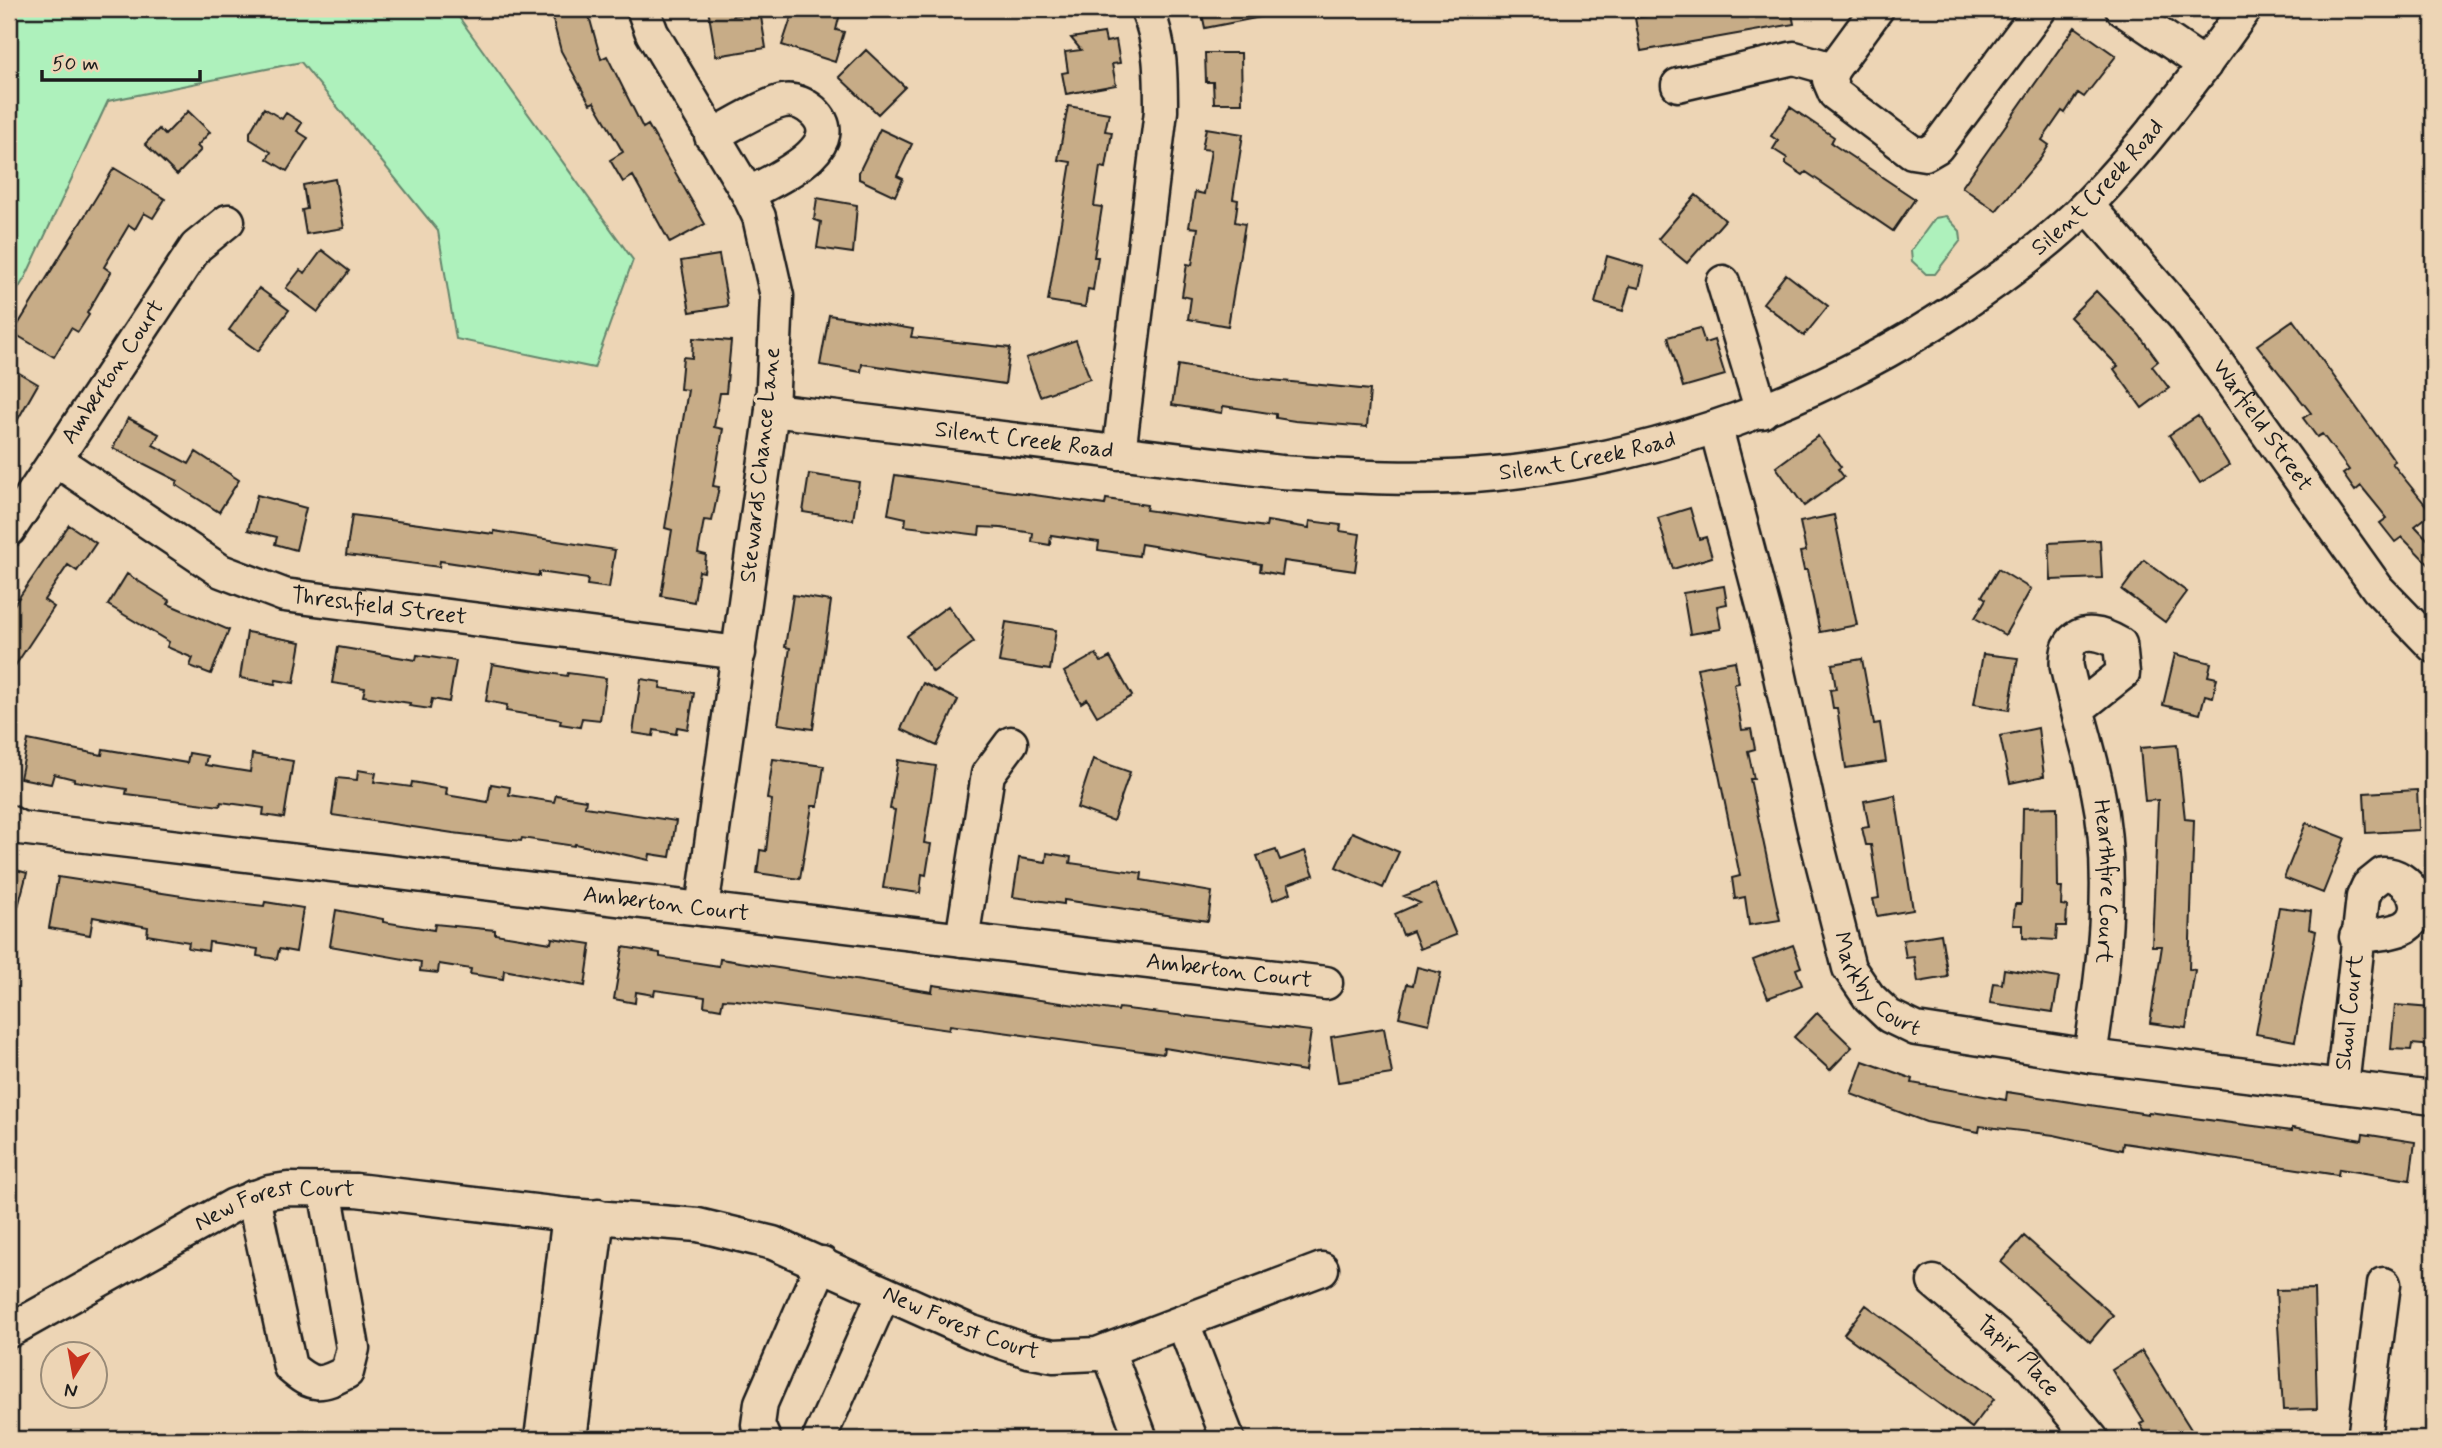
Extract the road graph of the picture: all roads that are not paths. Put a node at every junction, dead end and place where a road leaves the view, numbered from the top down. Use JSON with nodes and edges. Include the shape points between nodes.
{"nodes":[{"id":1,"x":643,"y":9,"type":"edge"},
{"id":2,"x":1147,"y":9,"type":"edge"},
{"id":3,"x":1877,"y":9,"type":"edge"},
{"id":4,"x":2040,"y":9,"type":"edge"},
{"id":5,"x":2122,"y":9,"type":"edge"},
{"id":6,"x":2245,"y":9,"type":"edge"},
{"id":7,"x":2206,"y":65,"type":"junction"},
{"id":8,"x":1833,"y":69,"type":"junction"},
{"id":9,"x":1678,"y":85,"type":"dead end"},
{"id":10,"x":711,"y":136,"type":"junction"},
{"id":11,"x":748,"y":194,"type":"junction"},
{"id":12,"x":2087,"y":205,"type":"junction"},
{"id":13,"x":228,"y":221,"type":"dead end"},
{"id":14,"x":1723,"y":282,"type":"dead end"},
{"id":15,"x":772,"y":410,"type":"junction"},
{"id":16,"x":1762,"y":412,"type":"junction"},
{"id":17,"x":1716,"y":428,"type":"junction"},
{"id":18,"x":1119,"y":453,"type":"junction"},
{"id":19,"x":56,"y":460,"type":"junction"},
{"id":20,"x":9,"y":530,"type":"edge"},
{"id":21,"x":2433,"y":646,"type":"edge"},
{"id":22,"x":739,"y":653,"type":"junction"},
{"id":23,"x":2079,"y":708,"type":"dead end"},
{"id":24,"x":1011,"y":743,"type":"dead end"},
{"id":25,"x":9,"y":822,"type":"edge"},
{"id":26,"x":702,"y":909,"type":"junction"},
{"id":27,"x":2356,"y":937,"type":"dead end"},
{"id":28,"x":961,"y":940,"type":"junction"},
{"id":29,"x":1326,"y":983,"type":"dead end"},
{"id":30,"x":2091,"y":1056,"type":"junction"},
{"id":31,"x":2342,"y":1087,"type":"junction"},
{"id":32,"x":2433,"y":1098,"type":"edge"},
{"id":33,"x":325,"y":1189,"type":"junction"},
{"id":34,"x":253,"y":1197,"type":"junction"},
{"id":35,"x":583,"y":1216,"type":"junction"},
{"id":36,"x":822,"y":1263,"type":"junction"},
{"id":37,"x":1322,"y":1269,"type":"dead end"},
{"id":38,"x":1934,"y":1282,"type":"dead end"},
{"id":39,"x":2384,"y":1284,"type":"dead end"},
{"id":40,"x":884,"y":1293,"type":"junction"},
{"id":41,"x":1183,"y":1323,"type":"junction"},
{"id":42,"x":9,"y":1331,"type":"edge"},
{"id":43,"x":1108,"y":1350,"type":"junction"},
{"id":44,"x":541,"y":1439,"type":"edge"},
{"id":45,"x":570,"y":1439,"type":"edge"},
{"id":46,"x":764,"y":1439,"type":"edge"},
{"id":47,"x":819,"y":1439,"type":"edge"},
{"id":48,"x":1141,"y":1439,"type":"edge"},
{"id":49,"x":1228,"y":1439,"type":"edge"},
{"id":50,"x":2092,"y":1439,"type":"edge"},
{"id":51,"x":2364,"y":1439,"type":"edge"}],
"edges":[{"from":1,"to":10,"type":"street","name":"Stewards Chance Lane"},
{"from":2,"to":18,"type":"street","via":[[1161,66],[1161,111]]},
{"from":3,"to":8,"type":"street"},
{"from":4,"to":8,"type":"street","via":[[1937,147],[1925,154],[1912,152],[1835,93],[1829,80]]},
{"from":5,"to":7,"type":"street"},
{"from":6,"to":7,"type":"street","name":"Silent Creek Road"},
{"from":7,"to":12,"type":"street","name":"Silent Creek Road"},
{"from":8,"to":9,"type":"street","via":[[1794,58]]},
{"from":10,"to":11,"type":"street","name":"Stewards Chance Lane"},
{"from":10,"to":11,"type":"street","via":[[784,101],[802,103],[816,113],[822,128],[820,144],[811,158]]},
{"from":11,"to":15,"type":"street","name":"Stewards Chance Lane","via":[[763,230],[777,296]]},
{"from":12,"to":16,"type":"street","name":"Silent Creek Road","via":[[2003,277],[1911,338],[1849,373]]},
{"from":12,"to":21,"type":"street","name":"Warfield Street","via":[[2186,319],[2378,589]]},
{"from":13,"to":19,"type":"street","name":"Amberton Court","via":[[196,247]]},
{"from":14,"to":16,"type":"street"},
{"from":15,"to":18,"type":"street","name":"Silent Creek Road"},
{"from":15,"to":22,"type":"street","name":"Stewards Chance Lane"},
{"from":16,"to":17,"type":"street","name":"Silent Creek Road"},
{"from":17,"to":18,"type":"street","name":"Silent Creek Road","via":[[1595,458],[1497,474],[1424,478],[1281,472]]},
{"from":17,"to":30,"type":"street","name":"Markby Court","via":[[1850,968],[1889,1016],[1916,1029]]},
{"from":19,"to":20,"type":"street","name":"Amberton Court"},
{"from":19,"to":22,"type":"street","name":"Threshfield Street","via":[[221,572],[284,595]]},
{"from":22,"to":26,"type":"street","name":"Stewards Chance Lane"},
{"from":23,"to":30,"type":"street","name":"Hearthfire Court","via":[[2101,803],[2105,844],[2104,918]]},
{"from":24,"to":28,"type":"street","via":[[988,775]]},
{"from":25,"to":26,"type":"street","name":"Amberton Court","via":[[33,830]]},
{"from":26,"to":28,"type":"street","name":"Amberton Court"},
{"from":27,"to":31,"type":"street","name":"Shoul Court"},
{"from":28,"to":29,"type":"street","name":"Amberton Court"},
{"from":30,"to":31,"type":"street","name":"Markby Court"},
{"from":31,"to":32,"type":"street","name":"Markby Court"},
{"from":33,"to":34,"type":"street","name":"New Forest Court","via":[[288,1189]]},
{"from":33,"to":34,"type":"street","via":[[353,1349],[347,1372],[318,1383],[307,1381],[290,1367]]},
{"from":33,"to":35,"type":"street","name":"New Forest Court","via":[[385,1191]]},
{"from":34,"to":42,"type":"street","name":"New Forest Court"},
{"from":35,"to":36,"type":"street","name":"New Forest Court","via":[[724,1230]]},
{"from":35,"to":44,"type":"street"},
{"from":35,"to":45,"type":"street"},
{"from":36,"to":40,"type":"street","name":"New Forest Court"},
{"from":36,"to":46,"type":"street","via":[[761,1403],[758,1424]]},
{"from":37,"to":41,"type":"street","name":"New Forest Court"},
{"from":38,"to":50,"type":"street","name":"Tapir Place","via":[[2026,1360]]},
{"from":39,"to":51,"type":"street"},
{"from":40,"to":43,"type":"street","name":"New Forest Court","via":[[1028,1351],[1078,1356]]},
{"from":40,"to":47,"type":"street"},
{"from":41,"to":43,"type":"street","name":"New Forest Court"},
{"from":41,"to":49,"type":"street"},
{"from":43,"to":48,"type":"street"}]}
